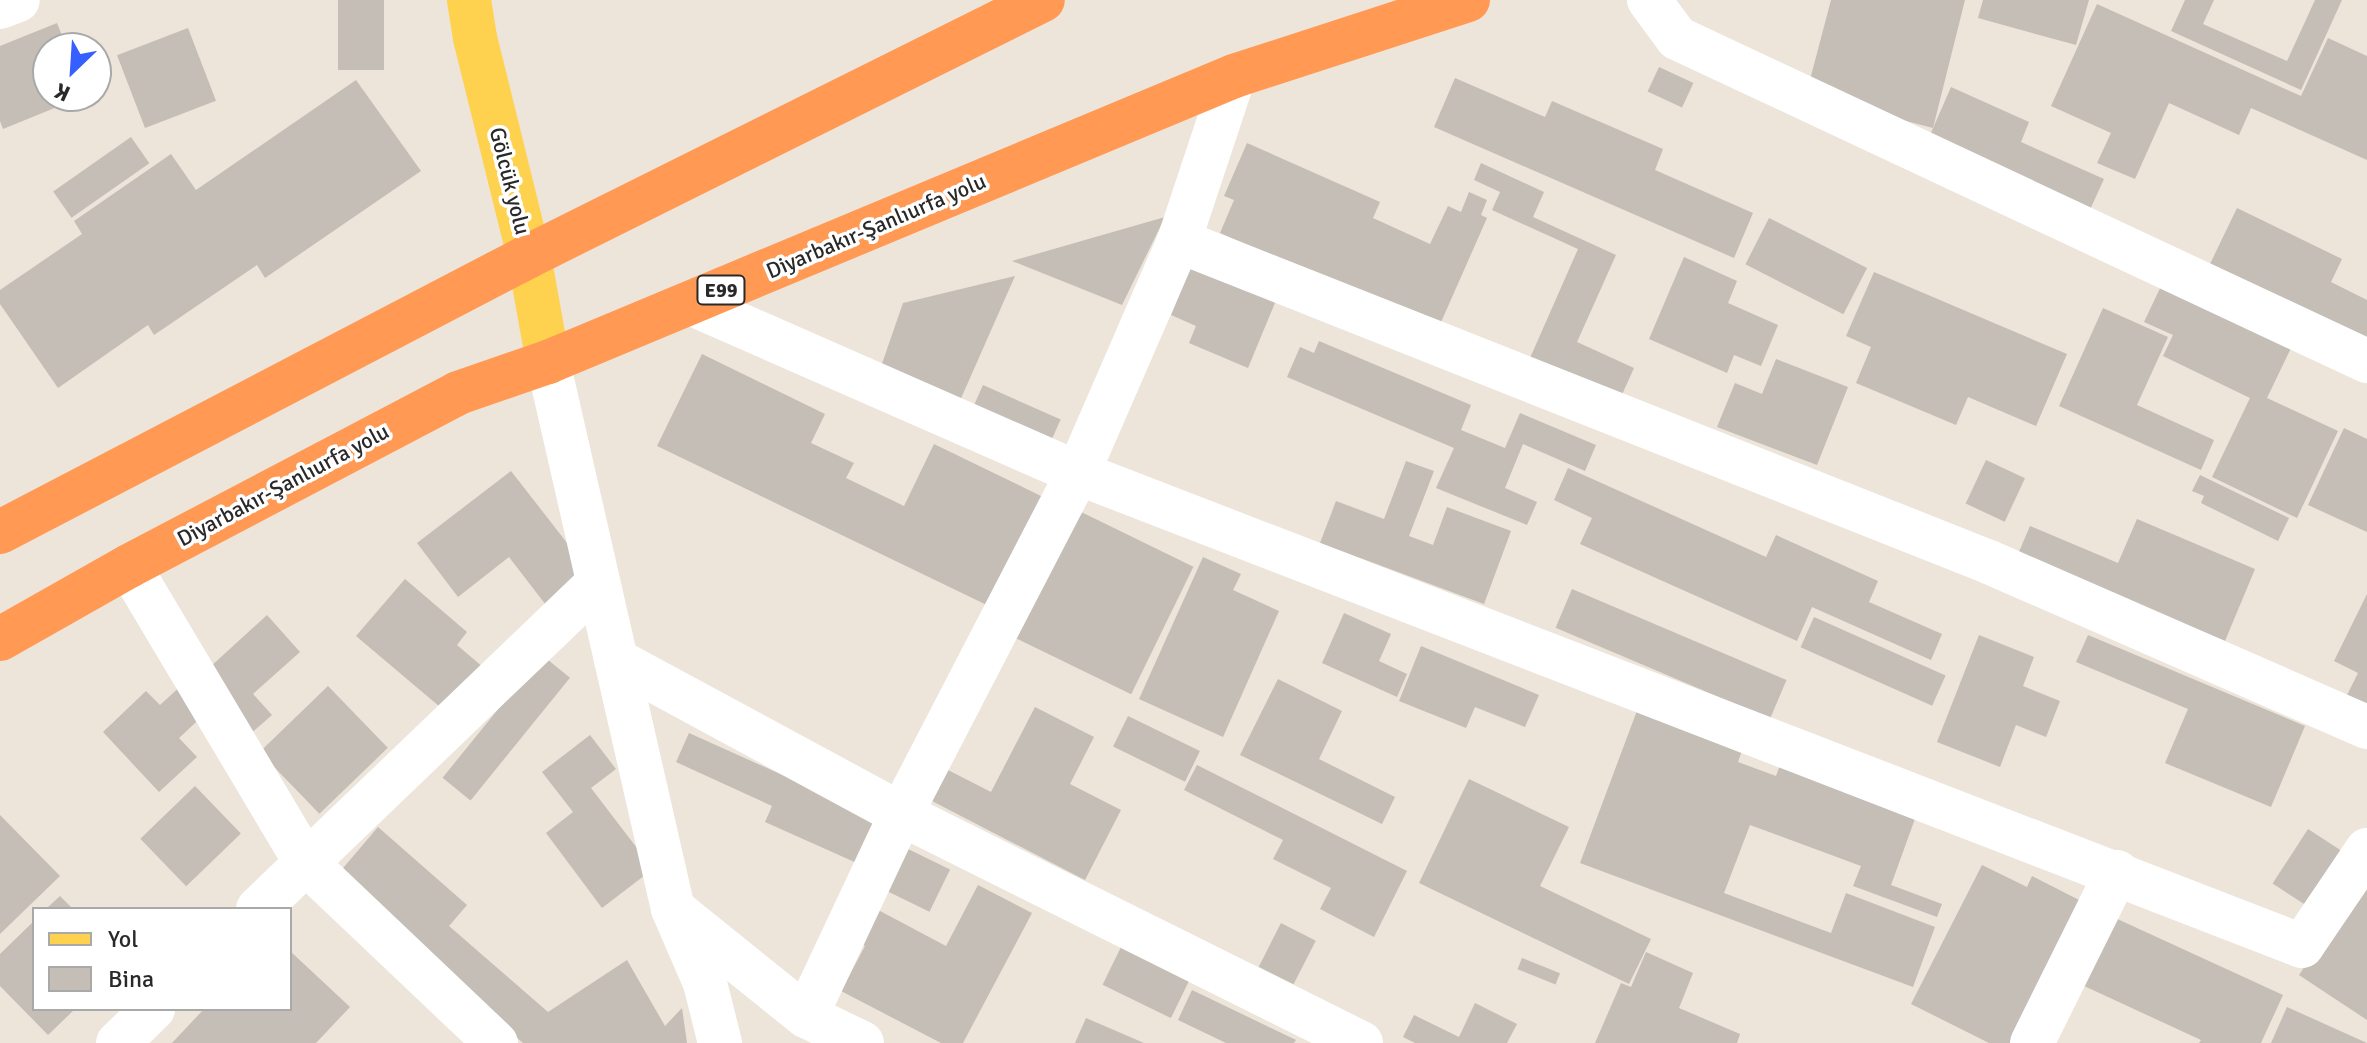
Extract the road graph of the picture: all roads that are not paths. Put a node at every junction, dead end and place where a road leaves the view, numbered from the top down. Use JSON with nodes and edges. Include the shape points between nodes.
{"nodes":[{"id":1,"x":18,"y":0,"type":"edge"},
{"id":2,"x":469,"y":0,"type":"edge"},
{"id":3,"x":1043,"y":0,"type":"edge"},
{"id":4,"x":1468,"y":0,"type":"edge"},
{"id":5,"x":1649,"y":0,"type":"edge"},
{"id":6,"x":0,"y":7,"type":"edge"},
{"id":7,"x":1234,"y":76,"type":"junction"},
{"id":8,"x":1179,"y":241,"type":"junction"},
{"id":9,"x":529,"y":256,"type":"junction"},
{"id":10,"x":690,"y":303,"type":"junction"},
{"id":11,"x":2367,"y":361,"type":"edge"},
{"id":12,"x":548,"y":362,"type":"junction"},
{"id":13,"x":1078,"y":473,"type":"junction"},
{"id":14,"x":0,"y":532,"type":"edge"},
{"id":15,"x":129,"y":566,"type":"junction"},
{"id":16,"x":598,"y":583,"type":"junction"},
{"id":17,"x":0,"y":639,"type":"edge"},
{"id":18,"x":616,"y":660,"type":"junction"},
{"id":19,"x":2367,"y":727,"type":"edge"},
{"id":20,"x":901,"y":814,"type":"junction"},
{"id":21,"x":2367,"y":850,"type":"edge"},
{"id":22,"x":306,"y":863,"type":"junction"},
{"id":23,"x":2117,"y":872,"type":"junction"},
{"id":24,"x":260,"y":907,"type":"edge"},
{"id":25,"x":673,"y":909,"type":"junction"},
{"id":26,"x":151,"y":1011,"type":"edge"},
{"id":27,"x":806,"y":1016,"type":"junction"},
{"id":28,"x":118,"y":1043,"type":"edge"},
{"id":29,"x":496,"y":1043,"type":"edge"},
{"id":30,"x":720,"y":1043,"type":"edge"},
{"id":31,"x":862,"y":1043,"type":"edge"},
{"id":32,"x":1361,"y":1043,"type":"edge"},
{"id":33,"x":2032,"y":1043,"type":"edge"}],
"edges":[{"from":1,"to":6,"type":"street"},
{"from":2,"to":9,"type":"main road","name":"Gölcük yolu"},
{"from":3,"to":9,"type":"highway"},
{"from":4,"to":7,"type":"highway","name":"Diyarbakır-Şanlıurfa yolu","number":"E99"},
{"from":5,"to":11,"type":"street","via":[[1677,38]]},
{"from":7,"to":8,"type":"street"},
{"from":7,"to":10,"type":"highway","name":"Diyarbakır-Şanlıurfa yolu","number":"E99"},
{"from":8,"to":13,"type":"street"},
{"from":8,"to":19,"type":"street","via":[[1989,562]]},
{"from":9,"to":12,"type":"main road","name":"Gölcük yolu"},
{"from":9,"to":14,"type":"highway"},
{"from":10,"to":12,"type":"highway","name":"Diyarbakır-Şanlıurfa yolu","number":"E99"},
{"from":10,"to":13,"type":"street"},
{"from":12,"to":15,"type":"highway","name":"Diyarbakır-Şanlıurfa yolu","number":"E99","via":[[458,393]]},
{"from":12,"to":16,"type":"street"},
{"from":13,"to":20,"type":"street"},
{"from":13,"to":23,"type":"street"},
{"from":15,"to":17,"type":"highway","name":"Diyarbakır-Şanlıurfa yolu","number":"E99"},
{"from":15,"to":22,"type":"street"},
{"from":16,"to":18,"type":"street"},
{"from":16,"to":22,"type":"street"},
{"from":18,"to":20,"type":"street"},
{"from":18,"to":25,"type":"street"},
{"from":20,"to":27,"type":"street"},
{"from":20,"to":32,"type":"street"},
{"from":21,"to":23,"type":"street","via":[[2302,946]]},
{"from":22,"to":24,"type":"street"},
{"from":22,"to":29,"type":"street"},
{"from":23,"to":33,"type":"street"},
{"from":25,"to":27,"type":"street"},
{"from":25,"to":30,"type":"street","via":[[705,983]]},
{"from":26,"to":28,"type":"street"},
{"from":27,"to":31,"type":"street"}]}
